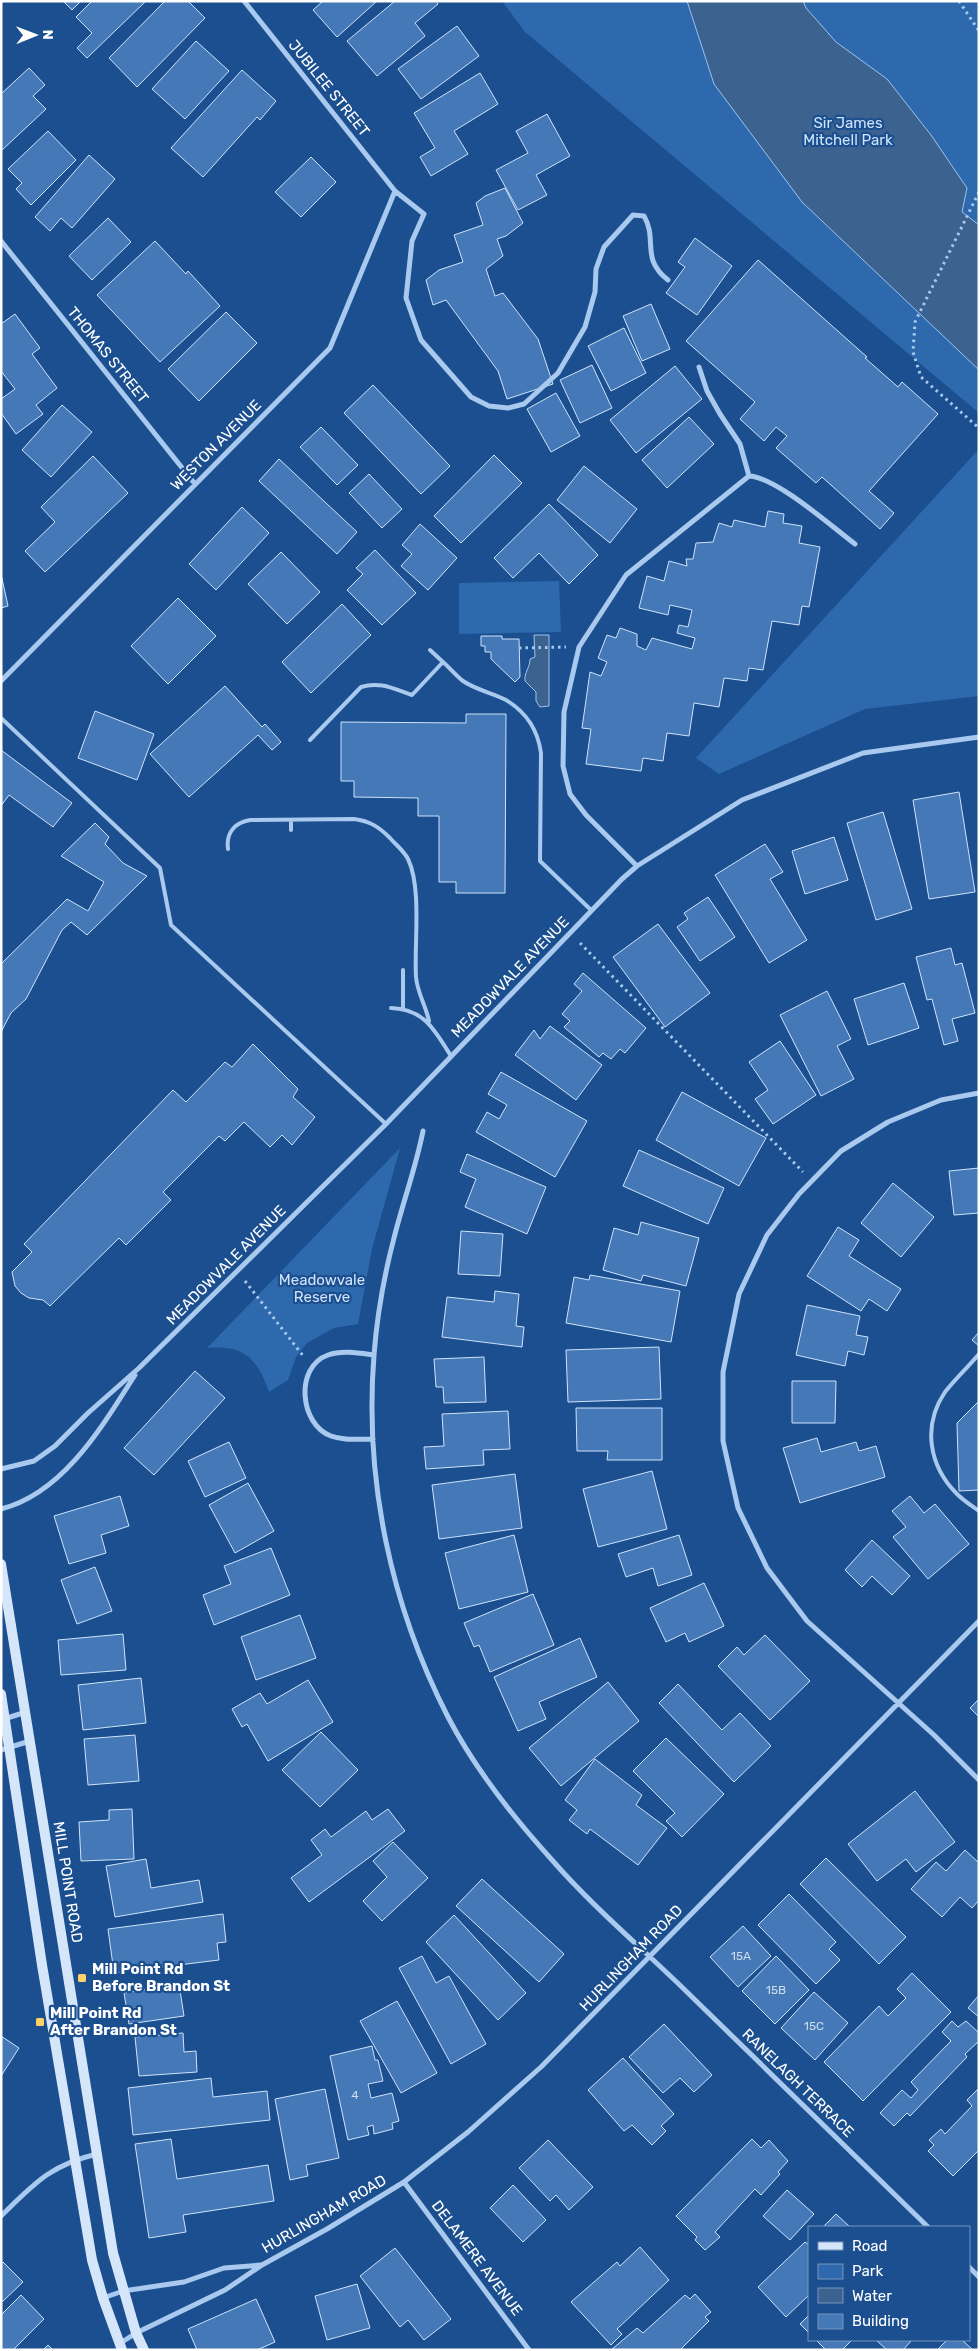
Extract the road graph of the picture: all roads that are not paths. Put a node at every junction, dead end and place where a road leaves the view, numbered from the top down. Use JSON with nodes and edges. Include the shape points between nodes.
{"nodes":[{"id":1,"x":244,"y":1,"type":"edge"},
{"id":2,"x":395,"y":191,"type":"junction"},
{"id":3,"x":1,"y":241,"type":"edge"},
{"id":4,"x":668,"y":280,"type":"dead end"},
{"id":5,"x":699,"y":367,"type":"dead end"},
{"id":6,"x":749,"y":476,"type":"junction"},
{"id":7,"x":195,"y":484,"type":"junction"},
{"id":8,"x":855,"y":544,"type":"dead end"},
{"id":9,"x":430,"y":650,"type":"dead end"},
{"id":10,"x":443,"y":662,"type":"junction"},
{"id":11,"x":1,"y":681,"type":"edge"},
{"id":12,"x":1,"y":718,"type":"edge"},
{"id":13,"x":979,"y":738,"type":"edge"},
{"id":14,"x":310,"y":740,"type":"dead end"},
{"id":15,"x":291,"y":820,"type":"junction"},
{"id":16,"x":291,"y":830,"type":"dead end"},
{"id":17,"x":228,"y":849,"type":"dead end"},
{"id":18,"x":637,"y":866,"type":"junction"},
{"id":19,"x":591,"y":910,"type":"junction"},
{"id":20,"x":403,"y":970,"type":"dead end"},
{"id":21,"x":391,"y":1008,"type":"dead end"},
{"id":22,"x":403,"y":1008,"type":"junction"},
{"id":23,"x":429,"y":1021,"type":"junction"},
{"id":24,"x":451,"y":1056,"type":"junction"},
{"id":25,"x":979,"y":1093,"type":"edge"},
{"id":26,"x":386,"y":1124,"type":"junction"},
{"id":27,"x":423,"y":1131,"type":"dead end"},
{"id":28,"x":979,"y":1354,"type":"edge"},
{"id":29,"x":374,"y":1355,"type":"junction"},
{"id":30,"x":139,"y":1368,"type":"junction"},
{"id":31,"x":373,"y":1439,"type":"junction"},
{"id":32,"x":1,"y":1468,"type":"edge"},
{"id":33,"x":1,"y":1509,"type":"edge"},
{"id":34,"x":979,"y":1511,"type":"edge"},
{"id":35,"x":1,"y":1564,"type":"edge"},
{"id":36,"x":979,"y":1621,"type":"edge"},
{"id":37,"x":1,"y":1694,"type":"edge"},
{"id":38,"x":899,"y":1704,"type":"junction"},
{"id":39,"x":26,"y":1712,"type":"junction"},
{"id":40,"x":3,"y":1720,"type":"edge"},
{"id":41,"x":30,"y":1741,"type":"junction"},
{"id":42,"x":5,"y":1749,"type":"edge"},
{"id":43,"x":979,"y":1780,"type":"edge"},
{"id":44,"x":649,"y":1958,"type":"junction"},
{"id":45,"x":97,"y":2154,"type":"junction"},
{"id":46,"x":75,"y":2159,"type":"junction"},
{"id":47,"x":404,"y":2182,"type":"junction"},
{"id":48,"x":1,"y":2216,"type":"edge"},
{"id":49,"x":927,"y":2226,"type":"edge"},
{"id":50,"x":262,"y":2265,"type":"junction"},
{"id":51,"x":970,"y":2268,"type":"edge"},
{"id":52,"x":979,"y":2277,"type":"edge"},
{"id":53,"x":123,"y":2291,"type":"junction"},
{"id":54,"x":103,"y":2298,"type":"junction"},
{"id":55,"x":136,"y":2333,"type":"junction"},
{"id":56,"x":120,"y":2347,"type":"edge"},
{"id":57,"x":144,"y":2350,"type":"edge"},
{"id":58,"x":530,"y":2350,"type":"edge"}],
"edges":[{"from":1,"to":2,"type":"street","name":"JUBILEE STREET"},
{"from":2,"to":4,"type":"street","name":"JUBILEE STREET","via":[[424,214],[412,241],[406,298],[421,340],[470,397],[489,406],[508,408],[524,404],[558,373],[585,326],[595,292],[596,269],[604,247],[633,215],[644,216],[648,224],[650,256],[660,274]]},
{"from":2,"to":7,"type":"street","name":"WESTON AVENUE","via":[[330,348]]},
{"from":3,"to":7,"type":"street","name":"THOMAS STREET"},
{"from":5,"to":6,"type":"street","via":[[716,406],[740,444]]},
{"from":6,"to":8,"type":"street","via":[[758,476],[775,485]]},
{"from":6,"to":18,"type":"street","via":[[626,575],[579,647],[564,712],[563,766],[570,794],[586,815]]},
{"from":7,"to":11,"type":"street","name":"WESTON AVENUE"},
{"from":9,"to":10,"type":"lane"},
{"from":10,"to":14,"type":"lane","via":[[412,695],[382,684],[361,688]]},
{"from":10,"to":19,"type":"lane","via":[[463,681],[506,700],[531,723],[539,737],[541,753],[540,861]]},
{"from":12,"to":26,"type":"lane","via":[[160,868],[170,925]]},
{"from":13,"to":18,"type":"street","name":"MEADOWVALE AVENUE","via":[[863,753],[742,800]]},
{"from":15,"to":16,"type":"lane"},
{"from":15,"to":17,"type":"lane","via":[[250,820],[236,825],[228,835]]},
{"from":15,"to":23,"type":"lane","via":[[354,819],[369,822],[381,828],[404,853],[414,882],[416,980]]},
{"from":18,"to":19,"type":"street","name":"MEADOWVALE AVENUE"},
{"from":19,"to":24,"type":"street","name":"MEADOWVALE AVENUE"},
{"from":20,"to":22,"type":"lane"},
{"from":21,"to":22,"type":"lane"},
{"from":22,"to":23,"type":"lane"},
{"from":23,"to":24,"type":"lane"},
{"from":24,"to":26,"type":"street","name":"MEADOWVALE AVENUE"},
{"from":25,"to":38,"type":"street","via":[[940,1100],[888,1122],[841,1151],[799,1194],[767,1235],[739,1294],[723,1372],[723,1441],[738,1508],[767,1568],[807,1620]]},
{"from":26,"to":30,"type":"street","name":"MEADOWVALE AVENUE"},
{"from":27,"to":29,"type":"street","via":[[393,1241]]},
{"from":28,"to":34,"type":"lane","via":[[945,1393],[934,1416],[930,1441],[937,1465],[957,1494]]},
{"from":29,"to":31,"type":"street"},
{"from":29,"to":31,"type":"street","via":[[348,1352],[327,1355],[306,1378],[305,1398],[315,1424],[330,1436]]},
{"from":30,"to":32,"type":"street","name":"MEADOWVALE AVENUE","via":[[55,1446],[34,1461]]},
{"from":30,"to":33,"type":"street","name":"MEADOWVALE AVENUE","via":[[104,1422],[70,1464],[42,1491],[19,1504]]},
{"from":31,"to":44,"type":"street","name":"RANELAGH TERRACE","via":[[381,1520],[391,1568],[427,1672],[449,1718],[498,1795],[527,1832],[554,1864]]},
{"from":35,"to":39,"type":"main road","name":"MILL POINT ROAD"},
{"from":36,"to":38,"type":"street","name":"HURLINGHAM ROAD"},
{"from":37,"to":40,"type":"main road"},
{"from":38,"to":43,"type":"street"},
{"from":38,"to":44,"type":"street","name":"HURLINGHAM ROAD"},
{"from":39,"to":40,"type":"street"},
{"from":39,"to":41,"type":"main road","name":"MILL POINT ROAD"},
{"from":40,"to":42,"type":"main road"},
{"from":41,"to":42,"type":"street"},
{"from":41,"to":45,"type":"main road","name":"MILL POINT ROAD"},
{"from":42,"to":46,"type":"main road"},
{"from":44,"to":47,"type":"street","name":"HURLINGHAM ROAD","via":[[541,2067],[468,2132]]},
{"from":44,"to":49,"type":"street","name":"RANELAGH TERRACE"},
{"from":45,"to":46,"type":"street"},
{"from":45,"to":53,"type":"main road","name":"MILL POINT ROAD","via":[[113,2253]]},
{"from":46,"to":48,"type":"street","via":[[54,2168]]},
{"from":46,"to":54,"type":"main road","via":[[92,2260]]},
{"from":47,"to":50,"type":"street","name":"HURLINGHAM ROAD"},
{"from":47,"to":58,"type":"street","name":"DELAMERE AVENUE"},
{"from":50,"to":53,"type":"street","name":"HURLINGHAM ROAD","via":[[224,2268],[184,2282]]},
{"from":50,"to":55,"type":"street","name":"HURLINGHAM ROAD","via":[[225,2290]]},
{"from":51,"to":52,"type":"street"},
{"from":53,"to":54,"type":"street","name":"HURLINGHAM ROAD"},
{"from":53,"to":55,"type":"main road","name":"MILL POINT ROAD"},
{"from":54,"to":56,"type":"main road"},
{"from":55,"to":56,"type":"street","name":"HURLINGHAM ROAD"},
{"from":55,"to":57,"type":"main road","name":"MILL POINT ROAD"}]}
